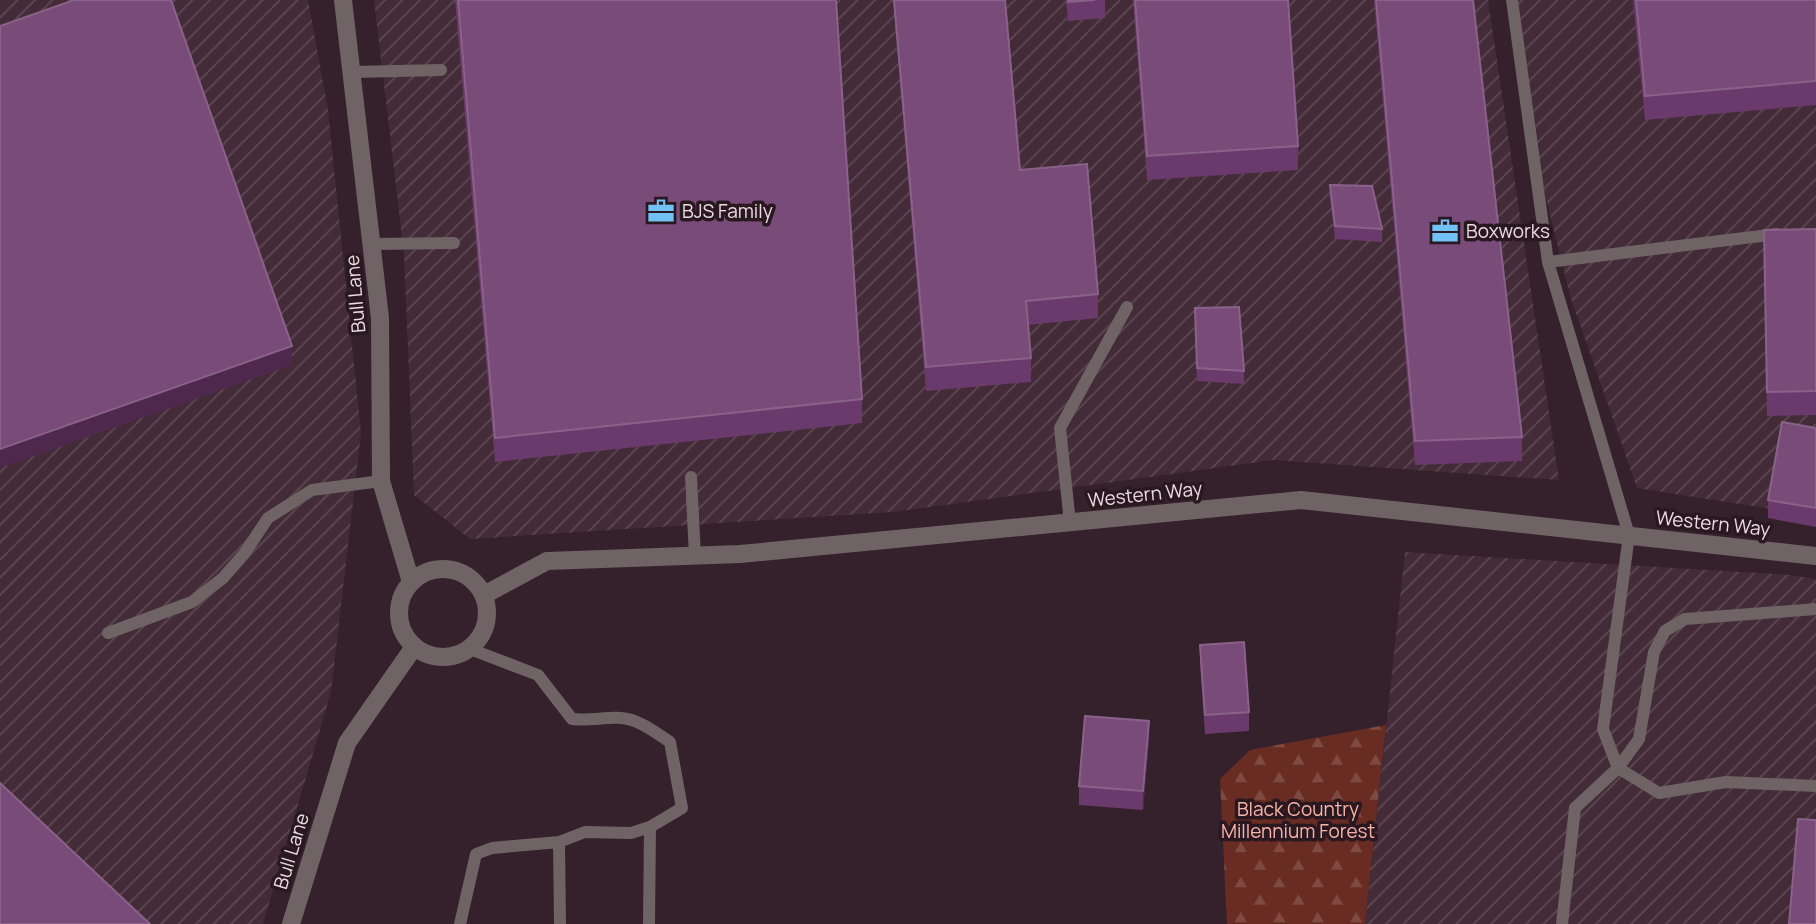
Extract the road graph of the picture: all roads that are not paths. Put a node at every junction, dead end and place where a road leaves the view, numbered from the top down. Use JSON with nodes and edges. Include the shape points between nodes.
{"nodes":[{"id":1,"x":343,"y":0,"type":"edge"},
{"id":2,"x":1512,"y":0,"type":"edge"},
{"id":3,"x":441,"y":70,"type":"dead end"},
{"id":4,"x":353,"y":72,"type":"junction"},
{"id":5,"x":1789,"y":232,"type":"edge"},
{"id":6,"x":454,"y":243,"type":"dead end"},
{"id":7,"x":372,"y":244,"type":"junction"},
{"id":8,"x":1548,"y":262,"type":"junction"},
{"id":9,"x":1127,"y":307,"type":"dead end"},
{"id":10,"x":691,"y":477,"type":"dead end"},
{"id":11,"x":381,"y":481,"type":"junction"},
{"id":12,"x":1070,"y":523,"type":"junction"},
{"id":13,"x":1629,"y":535,"type":"junction"},
{"id":14,"x":695,"y":556,"type":"junction"},
{"id":15,"x":1816,"y":556,"type":"edge"},
{"id":16,"x":411,"y":582,"type":"junction"},
{"id":17,"x":484,"y":595,"type":"junction"},
{"id":18,"x":1816,"y":609,"type":"edge"},
{"id":19,"x":108,"y":633,"type":"dead end"},
{"id":20,"x":414,"y":646,"type":"junction"},
{"id":21,"x":470,"y":649,"type":"junction"},
{"id":22,"x":1618,"y":768,"type":"junction"},
{"id":23,"x":1816,"y":786,"type":"edge"},
{"id":24,"x":650,"y":827,"type":"junction"},
{"id":25,"x":559,"y":842,"type":"junction"},
{"id":26,"x":291,"y":924,"type":"edge"},
{"id":27,"x":460,"y":924,"type":"edge"},
{"id":28,"x":560,"y":924,"type":"edge"},
{"id":29,"x":649,"y":924,"type":"edge"},
{"id":30,"x":1562,"y":924,"type":"edge"}],
"edges":[{"from":1,"to":4,"type":"street","name":"Bull Lane"},
{"from":2,"to":8,"type":"lane"},
{"from":3,"to":4,"type":"lane"},
{"from":4,"to":7,"type":"street","name":"Bull Lane"},
{"from":5,"to":8,"type":"lane"},
{"from":6,"to":7,"type":"lane"},
{"from":7,"to":11,"type":"street","name":"Bull Lane","via":[[380,318]]},
{"from":8,"to":13,"type":"lane"},
{"from":9,"to":12,"type":"lane","via":[[1060,428]]},
{"from":10,"to":14,"type":"lane"},
{"from":11,"to":16,"type":"street","name":"Bull Lane"},
{"from":11,"to":19,"type":"lane","via":[[312,490],[268,518],[223,578],[192,602]]},
{"from":12,"to":13,"type":"street","name":"Western Way","via":[[1301,500]]},
{"from":12,"to":14,"type":"street","name":"Western Way"},
{"from":13,"to":15,"type":"street","name":"Western Way"},
{"from":13,"to":22,"type":"lane","via":[[1603,729]]},
{"from":14,"to":17,"type":"street","name":"Western Way","via":[[547,561]]},
{"from":16,"to":17,"type":"street","via":[[429,571],[451,569],[470,578]]},
{"from":16,"to":20,"type":"street","via":[[403,594],[400,622]]},
{"from":17,"to":21,"type":"street","via":[[486,625]]},
{"from":18,"to":22,"type":"lane","via":[[1685,620],[1665,631],[1654,652],[1639,739]]},
{"from":20,"to":21,"type":"street","via":[[441,657]]},
{"from":20,"to":26,"type":"street","name":"Bull Lane","via":[[346,743]]},
{"from":21,"to":24,"type":"lane","via":[[538,675],[572,719],[625,718],[670,743],[682,808]]},
{"from":22,"to":23,"type":"lane","via":[[1659,793],[1726,782]]},
{"from":22,"to":30,"type":"lane","via":[[1576,808]]},
{"from":24,"to":25,"type":"lane","via":[[631,832],[585,832]]},
{"from":24,"to":29,"type":"lane"},
{"from":25,"to":27,"type":"lane","via":[[492,848],[476,854]]},
{"from":25,"to":28,"type":"lane"}]}
